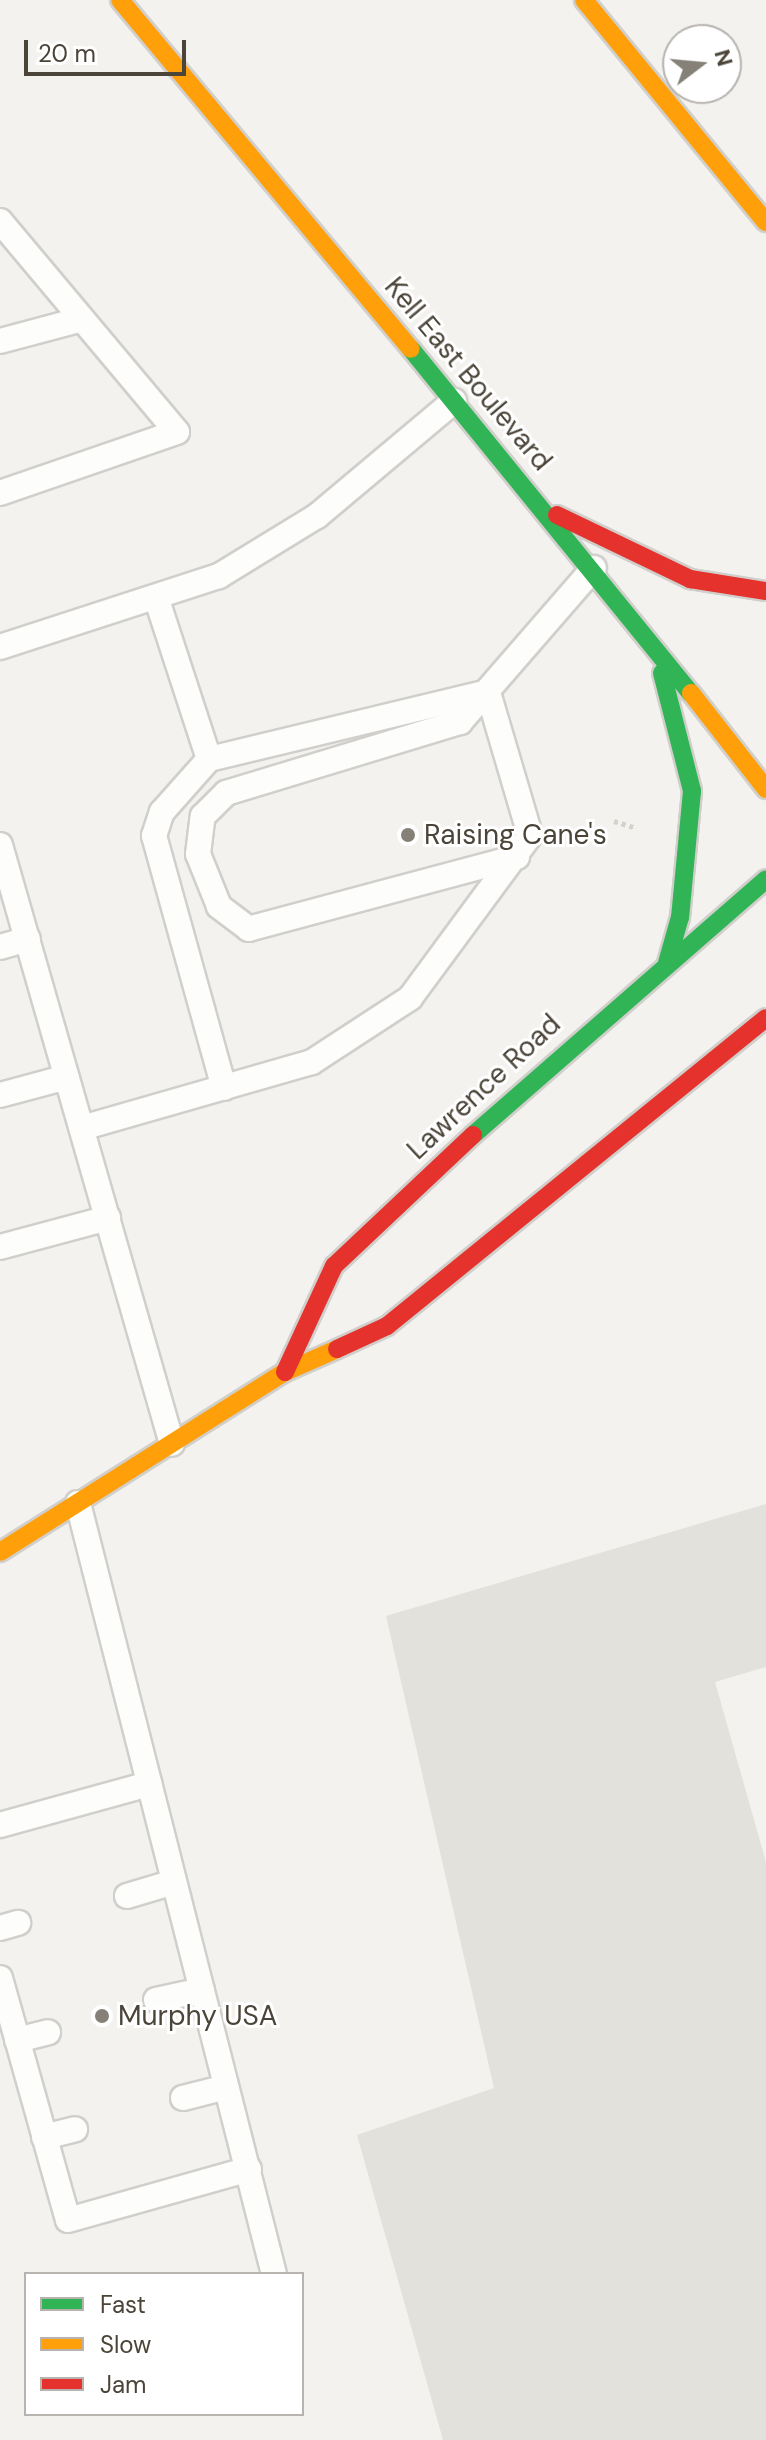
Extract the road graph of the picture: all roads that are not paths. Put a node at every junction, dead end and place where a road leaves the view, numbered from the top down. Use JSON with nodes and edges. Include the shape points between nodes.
{"nodes":[{"id":1,"x":120,"y":0,"type":"edge"},
{"id":2,"x":584,"y":0,"type":"edge"},
{"id":3,"x":0,"y":221,"type":"edge"},
{"id":4,"x":766,"y":222,"type":"edge"},
{"id":5,"x":79,"y":320,"type":"junction"},
{"id":6,"x":0,"y":341,"type":"edge"},
{"id":7,"x":454,"y":401,"type":"junction"},
{"id":8,"x":0,"y":493,"type":"edge"},
{"id":9,"x":544,"y":509,"type":"junction"},
{"id":10,"x":594,"y":568,"type":"junction"},
{"id":11,"x":766,"y":591,"type":"edge"},
{"id":12,"x":156,"y":597,"type":"junction"},
{"id":13,"x":0,"y":647,"type":"edge"},
{"id":14,"x":658,"y":655,"type":"junction"},
{"id":15,"x":488,"y":692,"type":"junction"},
{"id":16,"x":209,"y":759,"type":"junction"},
{"id":17,"x":766,"y":789,"type":"edge"},
{"id":18,"x":0,"y":845,"type":"edge"},
{"id":19,"x":517,"y":857,"type":"junction"},
{"id":20,"x":766,"y":879,"type":"edge"},
{"id":21,"x":28,"y":939,"type":"junction"},
{"id":22,"x":0,"y":947,"type":"edge"},
{"id":23,"x":667,"y":963,"type":"junction"},
{"id":24,"x":766,"y":1018,"type":"edge"},
{"id":25,"x":766,"y":1048,"type":"edge"},
{"id":26,"x":67,"y":1077,"type":"junction"},
{"id":27,"x":224,"y":1088,"type":"junction"},
{"id":28,"x":676,"y":1093,"type":"junction"},
{"id":29,"x":0,"y":1095,"type":"edge"},
{"id":30,"x":82,"y":1128,"type":"junction"},
{"id":31,"x":108,"y":1218,"type":"junction"},
{"id":32,"x":0,"y":1247,"type":"edge"},
{"id":33,"x":285,"y":1372,"type":"junction"},
{"id":34,"x":172,"y":1444,"type":"junction"},
{"id":35,"x":78,"y":1503,"type":"junction"},
{"id":36,"x":0,"y":1552,"type":"edge"},
{"id":37,"x":149,"y":1784,"type":"junction"},
{"id":38,"x":0,"y":1825,"type":"edge"},
{"id":39,"x":174,"y":1882,"type":"junction"},
{"id":40,"x":127,"y":1896,"type":"dead end"},
{"id":41,"x":0,"y":1978,"type":"edge"},
{"id":42,"x":202,"y":1990,"type":"junction"},
{"id":43,"x":156,"y":2000,"type":"dead end"},
{"id":44,"x":48,"y":2032,"type":"dead end"},
{"id":45,"x":17,"y":2040,"type":"junction"},
{"id":46,"x":226,"y":2087,"type":"junction"},
{"id":47,"x":183,"y":2098,"type":"dead end"},
{"id":48,"x":75,"y":2129,"type":"dead end"},
{"id":49,"x":44,"y":2137,"type":"junction"},
{"id":50,"x":249,"y":2169,"type":"junction"},
{"id":51,"x":274,"y":2272,"type":"edge"}],
"edges":[{"from":1,"to":7,"type":"main road","name":"Kell East Boulevard"},
{"from":2,"to":4,"type":"main road"},
{"from":3,"to":5,"type":"lane"},
{"from":5,"to":6,"type":"lane"},
{"from":5,"to":8,"type":"lane","via":[[177,432]]},
{"from":7,"to":9,"type":"main road","name":"Kell East Boulevard"},
{"from":7,"to":12,"type":"lane","via":[[317,516],[219,576]]},
{"from":9,"to":10,"type":"main road","name":"Kell East Boulevard"},
{"from":9,"to":11,"type":"main road","via":[[690,579]]},
{"from":10,"to":14,"type":"main road","name":"Kell East Boulevard"},
{"from":10,"to":15,"type":"lane"},
{"from":12,"to":13,"type":"lane"},
{"from":12,"to":16,"type":"lane"},
{"from":14,"to":17,"type":"main road","name":"Kell East Boulevard"},
{"from":14,"to":23,"type":"main road","via":[[692,791],[680,917]]},
{"from":15,"to":16,"type":"lane"},
{"from":15,"to":19,"type":"lane","via":[[530,835]]},
{"from":15,"to":19,"type":"lane","via":[[460,722],[226,793],[203,816],[198,854],[219,906],[249,929]]},
{"from":16,"to":27,"type":"lane","via":[[162,812],[154,836]]},
{"from":18,"to":21,"type":"lane"},
{"from":19,"to":27,"type":"lane","via":[[410,998],[312,1062]]},
{"from":20,"to":23,"type":"main road","name":"Lawrence Road"},
{"from":21,"to":22,"type":"lane"},
{"from":21,"to":26,"type":"lane"},
{"from":23,"to":33,"type":"main road","name":"Lawrence Road","via":[[554,1058],[334,1266]]},
{"from":24,"to":28,"type":"main road"},
{"from":25,"to":28,"type":"main road"},
{"from":26,"to":29,"type":"lane"},
{"from":26,"to":30,"type":"lane"},
{"from":27,"to":30,"type":"lane"},
{"from":28,"to":33,"type":"main road","via":[[387,1326]]},
{"from":30,"to":31,"type":"lane"},
{"from":31,"to":32,"type":"lane"},
{"from":31,"to":34,"type":"lane"},
{"from":33,"to":34,"type":"main road"},
{"from":34,"to":35,"type":"main road"},
{"from":35,"to":36,"type":"main road"},
{"from":35,"to":37,"type":"lane"},
{"from":37,"to":38,"type":"lane"},
{"from":37,"to":39,"type":"lane"},
{"from":39,"to":40,"type":"lane"},
{"from":39,"to":42,"type":"lane"},
{"from":41,"to":45,"type":"lane"},
{"from":42,"to":43,"type":"lane"},
{"from":42,"to":46,"type":"lane"},
{"from":44,"to":45,"type":"lane"},
{"from":45,"to":49,"type":"lane"},
{"from":46,"to":47,"type":"lane"},
{"from":46,"to":50,"type":"lane"},
{"from":48,"to":49,"type":"lane"},
{"from":49,"to":50,"type":"lane","via":[[68,2220]]},
{"from":50,"to":51,"type":"lane"}]}
